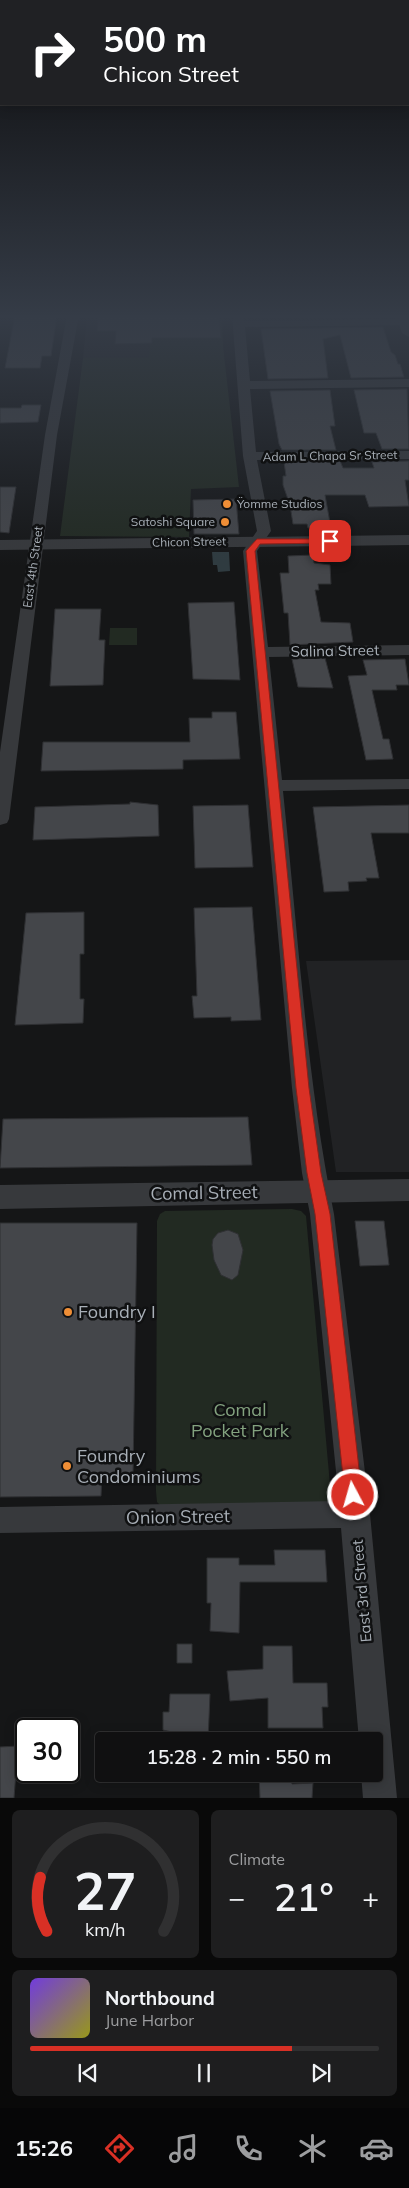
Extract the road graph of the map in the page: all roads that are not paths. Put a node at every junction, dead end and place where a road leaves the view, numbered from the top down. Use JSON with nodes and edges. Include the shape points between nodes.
{"nodes":[{"id":1,"x":58,"y":399,"type":"edge"},
{"id":2,"x":244,"y":399,"type":"edge"},
{"id":3,"x":409,"y":455,"type":"edge"},
{"id":4,"x":250,"y":456,"type":"junction"},
{"id":5,"x":409,"y":540,"type":"edge"},
{"id":6,"x":257,"y":542,"type":"junction"},
{"id":7,"x":0,"y":545,"type":"edge"},
{"id":8,"x":36,"y":545,"type":"junction"},
{"id":9,"x":409,"y":650,"type":"edge"},
{"id":10,"x":260,"y":652,"type":"junction"},
{"id":11,"x":409,"y":784,"type":"edge"},
{"id":12,"x":274,"y":786,"type":"junction"},
{"id":13,"x":0,"y":820,"type":"edge"},
{"id":14,"x":409,"y":1190,"type":"edge"},
{"id":15,"x":318,"y":1192,"type":"junction"},
{"id":16,"x":0,"y":1197,"type":"edge"},
{"id":17,"x":355,"y":1514,"type":"junction"},
{"id":18,"x":0,"y":1520,"type":"edge"},
{"id":19,"x":380,"y":1798,"type":"edge"}],
"edges":[{"from":1,"to":8,"type":"street","name":"East 4th Street"},
{"from":2,"to":4,"type":"street","name":"East 3rd Street"},
{"from":3,"to":4,"type":"street","name":"Adam L Chapa Sr Street"},
{"from":4,"to":6,"type":"street","name":"East 3rd Street","via":[[264,531]]},
{"from":5,"to":6,"type":"street","name":"Chicon Street"},
{"from":6,"to":8,"type":"street","name":"Chicon Street"},
{"from":6,"to":10,"type":"street","name":"East 3rd Street","via":[[250,551]]},
{"from":7,"to":8,"type":"street","name":"Chicon Street"},
{"from":8,"to":13,"type":"street","name":"East 4th Street"},
{"from":9,"to":10,"type":"street","name":"Salina Street"},
{"from":10,"to":12,"type":"street","name":"East 3rd Street"},
{"from":11,"to":12,"type":"street"},
{"from":12,"to":15,"type":"street","name":"East 3rd Street","via":[[303,1088]]},
{"from":14,"to":15,"type":"street","name":"Comal Street"},
{"from":15,"to":16,"type":"street","name":"Comal Street"},
{"from":15,"to":17,"type":"street","name":"East 3rd Street"},
{"from":17,"to":18,"type":"street","name":"Onion Street"},
{"from":17,"to":19,"type":"street","name":"East 3rd Street"}]}
